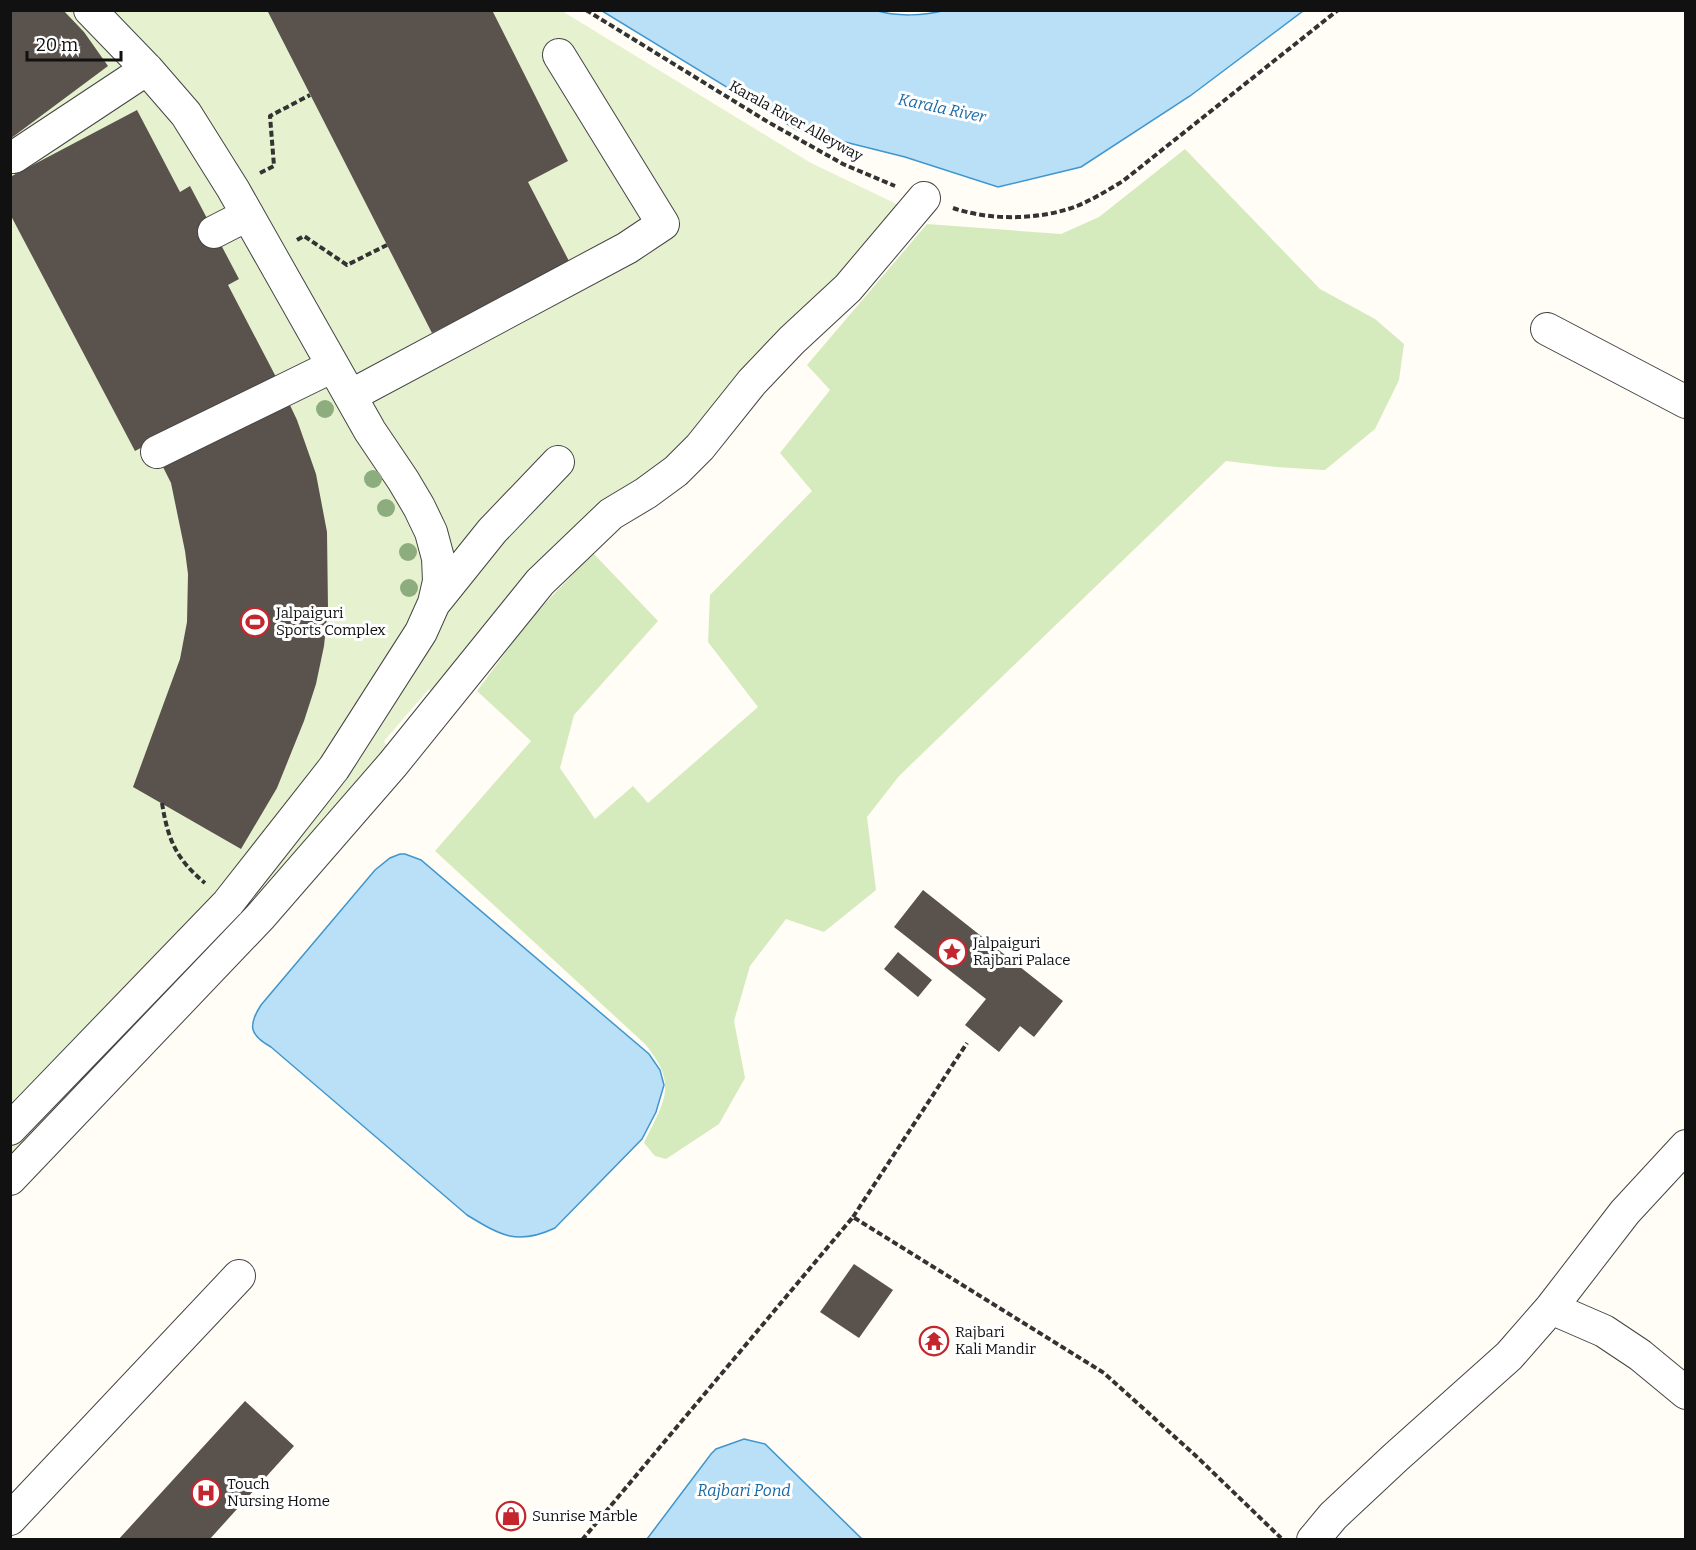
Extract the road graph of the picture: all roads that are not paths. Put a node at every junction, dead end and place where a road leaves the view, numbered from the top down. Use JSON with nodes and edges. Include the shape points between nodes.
{"nodes":[{"id":1,"x":90,"y":10,"type":"edge"},
{"id":2,"x":560,"y":55,"type":"dead end"},
{"id":3,"x":147,"y":69,"type":"junction"},
{"id":4,"x":14,"y":157,"type":"dead end"},
{"id":5,"x":924,"y":198,"type":"road end"},
{"id":6,"x":247,"y":215,"type":"junction"},
{"id":7,"x":214,"y":232,"type":"dead end"},
{"id":8,"x":1547,"y":329,"type":"dead end"},
{"id":9,"x":333,"y":366,"type":"junction"},
{"id":10,"x":350,"y":396,"type":"junction"},
{"id":11,"x":1686,"y":402,"type":"edge"},
{"id":12,"x":157,"y":452,"type":"dead end"},
{"id":13,"x":558,"y":462,"type":"dead end"},
{"id":14,"x":434,"y":603,"type":"junction"},
{"id":15,"x":10,"y":1129,"type":"edge"},
{"id":16,"x":1686,"y":1146,"type":"edge"},
{"id":17,"x":10,"y":1179,"type":"edge"},
{"id":18,"x":239,"y":1276,"type":"dead end"},
{"id":19,"x":1551,"y":1308,"type":"junction"},
{"id":20,"x":1686,"y":1393,"type":"edge"},
{"id":21,"x":10,"y":1519,"type":"edge"},
{"id":22,"x":1313,"y":1539,"type":"edge"}],
"edges":[{"from":1,"to":3,"type":"street"},
{"from":2,"to":10,"type":"street","via":[[663,224],[627,248]]},
{"from":3,"to":4,"type":"street"},
{"from":3,"to":6,"type":"street","via":[[186,114]]},
{"from":5,"to":17,"type":"street","via":[[848,288],[752,382],[700,447],[668,476],[611,514],[540,582],[393,764],[260,917]]},
{"from":6,"to":7,"type":"street"},
{"from":6,"to":9,"type":"street"},
{"from":8,"to":11,"type":"street"},
{"from":9,"to":10,"type":"street"},
{"from":9,"to":12,"type":"street"},
{"from":10,"to":14,"type":"street","via":[[431,532],[438,558],[439,582]]},
{"from":13,"to":14,"type":"street","via":[[492,531]]},
{"from":14,"to":15,"type":"street","via":[[421,632],[334,768],[228,903]]},
{"from":16,"to":19,"type":"street","via":[[1625,1212]]},
{"from":18,"to":21,"type":"street"},
{"from":19,"to":20,"type":"street","via":[[1604,1331]]},
{"from":19,"to":22,"type":"street","via":[[1509,1356],[1396,1457]]}]}
